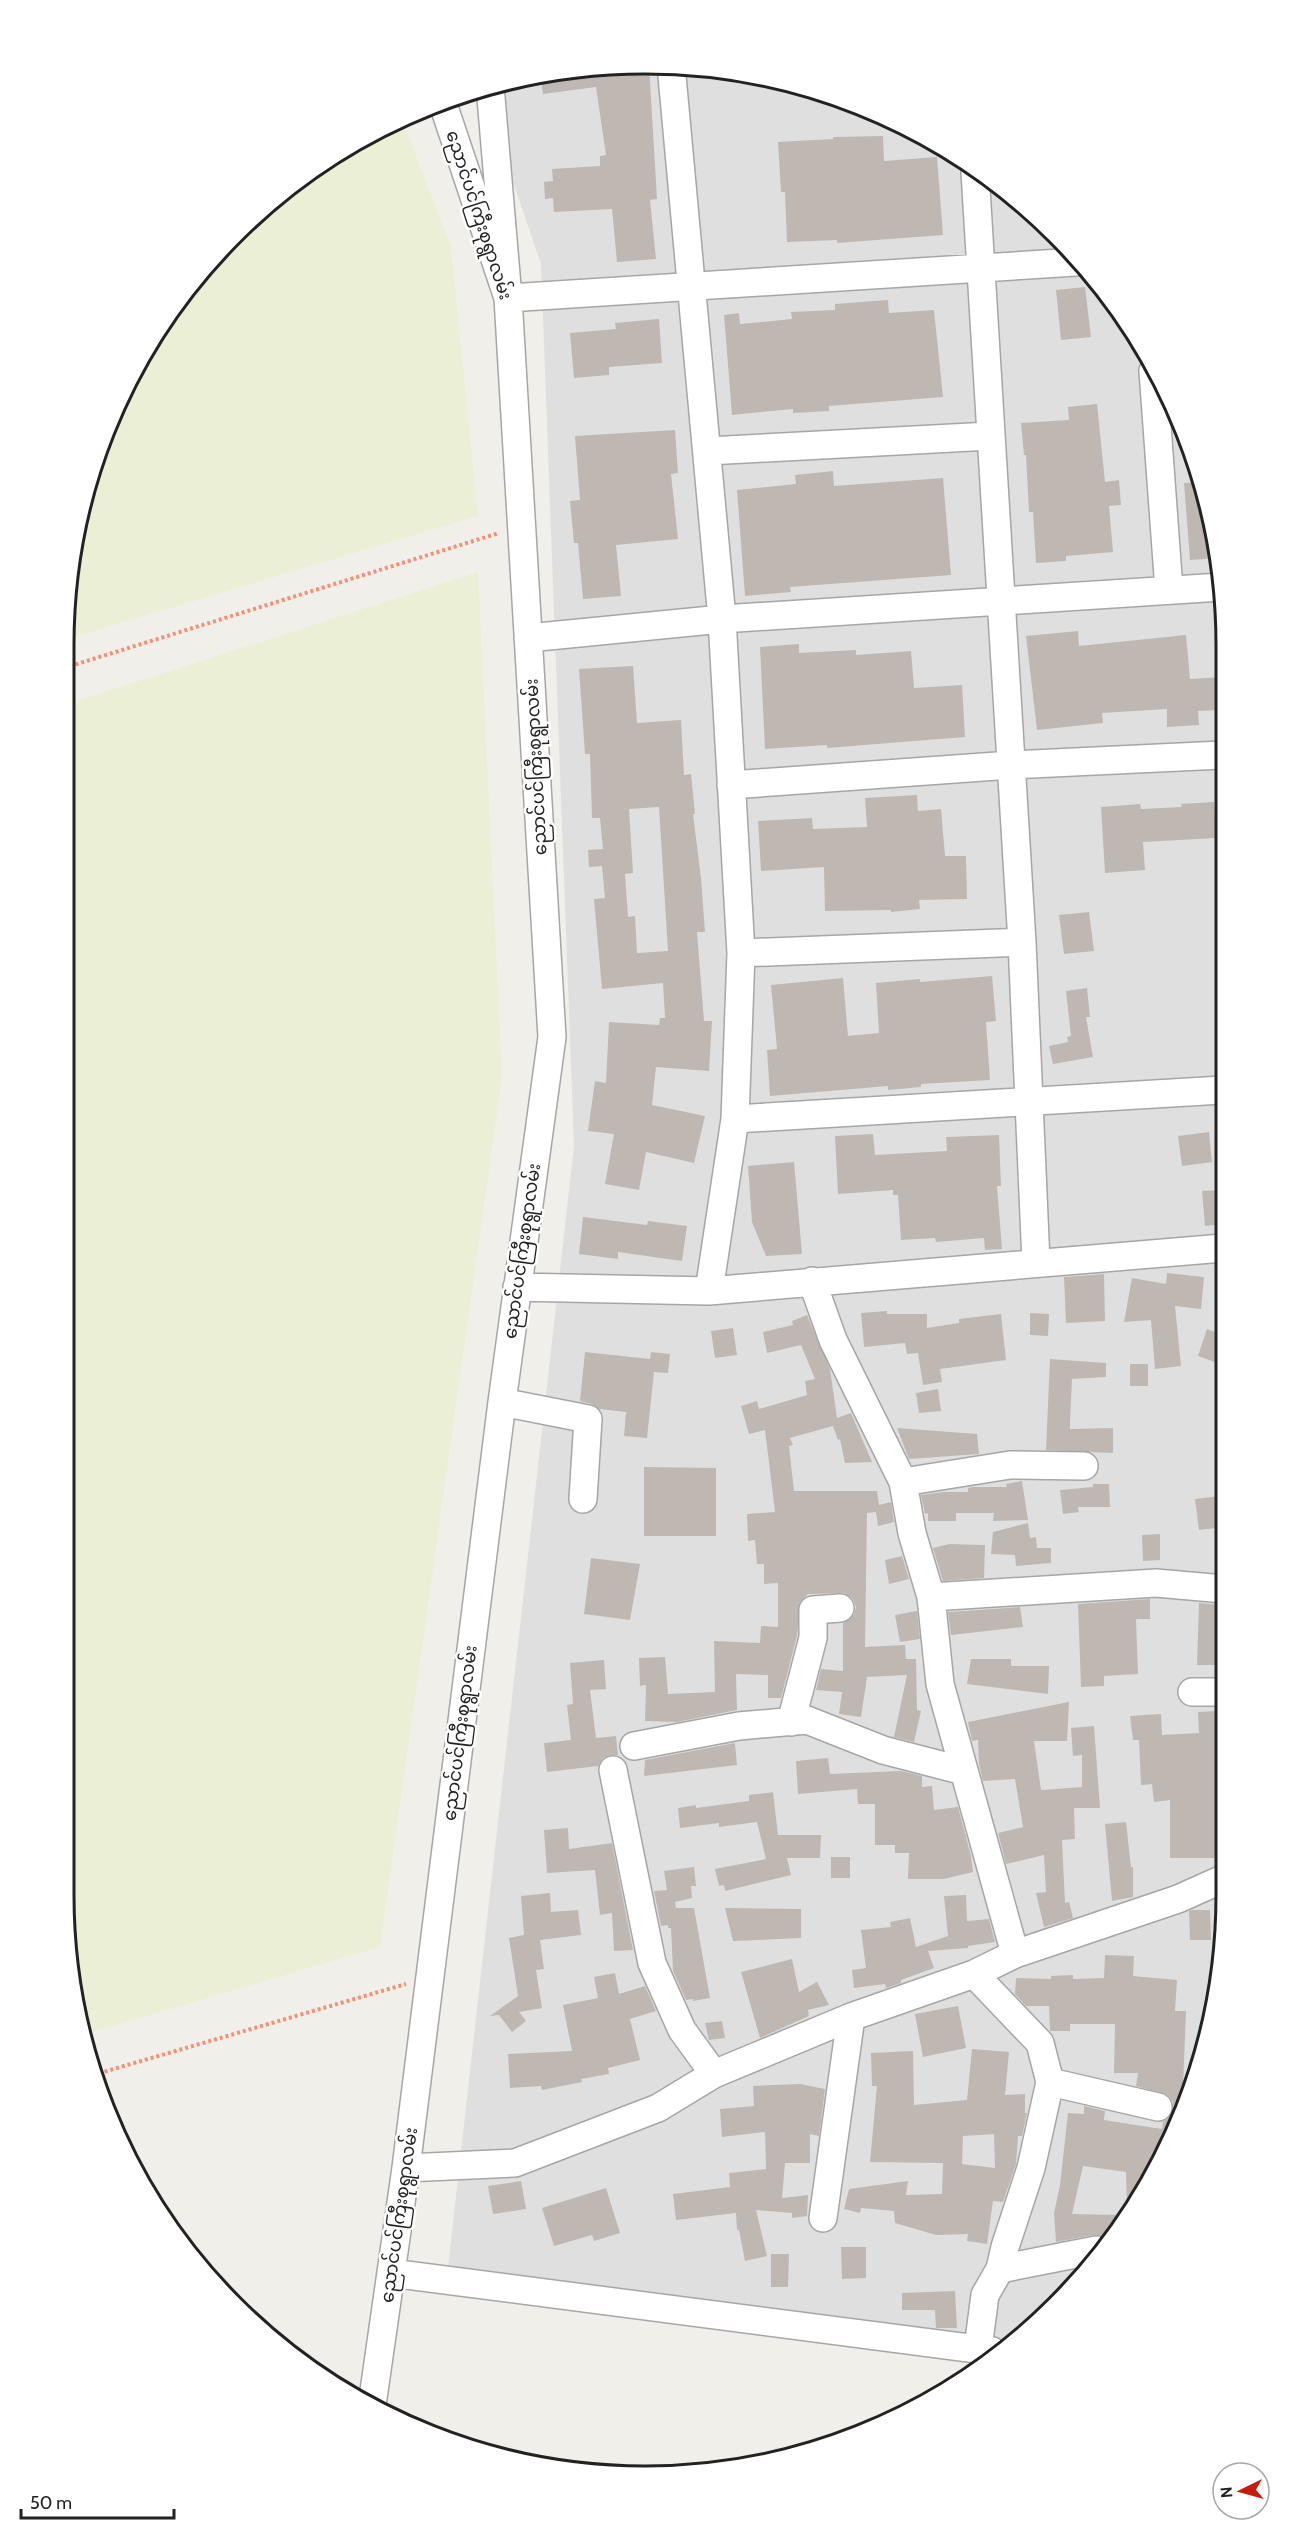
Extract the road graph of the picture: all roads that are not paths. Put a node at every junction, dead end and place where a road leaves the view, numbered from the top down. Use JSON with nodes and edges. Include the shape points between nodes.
{"nodes":[{"id":1,"x":672,"y":75,"type":"edge"},
{"id":2,"x":491,"y":95,"type":"edge"},
{"id":3,"x":445,"y":110,"type":"edge"},
{"id":4,"x":975,"y":179,"type":"edge"},
{"id":5,"x":1069,"y":262,"type":"edge"},
{"id":6,"x":980,"y":268,"type":"junction"},
{"id":7,"x":693,"y":286,"type":"junction"},
{"id":8,"x":508,"y":298,"type":"junction"},
{"id":9,"x":1154,"y":387,"type":"edge"},
{"id":10,"x":990,"y":436,"type":"junction"},
{"id":11,"x":708,"y":451,"type":"junction"},
{"id":12,"x":1212,"y":587,"type":"edge"},
{"id":13,"x":1169,"y":590,"type":"junction"},
{"id":14,"x":1000,"y":600,"type":"junction"},
{"id":15,"x":722,"y":619,"type":"junction"},
{"id":16,"x":528,"y":638,"type":"junction"},
{"id":17,"x":1216,"y":755,"type":"edge"},
{"id":18,"x":1011,"y":765,"type":"junction"},
{"id":19,"x":731,"y":785,"type":"junction"},
{"id":20,"x":1022,"y":942,"type":"junction"},
{"id":21,"x":741,"y":953,"type":"junction"},
{"id":22,"x":1216,"y":1090,"type":"edge"},
{"id":23,"x":1029,"y":1102,"type":"junction"},
{"id":24,"x":735,"y":1119,"type":"junction"},
{"id":25,"x":1216,"y":1249,"type":"edge"},
{"id":26,"x":1036,"y":1262,"type":"junction"},
{"id":27,"x":812,"y":1281,"type":"junction"},
{"id":28,"x":517,"y":1287,"type":"junction"},
{"id":29,"x":709,"y":1291,"type":"junction"},
{"id":30,"x":502,"y":1402,"type":"junction"},
{"id":31,"x":1083,"y":1466,"type":"dead end"},
{"id":32,"x":903,"y":1482,"type":"junction"},
{"id":33,"x":583,"y":1499,"type":"dead end"},
{"id":34,"x":1216,"y":1588,"type":"edge"},
{"id":35,"x":931,"y":1597,"type":"junction"},
{"id":36,"x":840,"y":1608,"type":"dead end"},
{"id":37,"x":1192,"y":1692,"type":"dead end"},
{"id":38,"x":1216,"y":1692,"type":"edge"},
{"id":39,"x":791,"y":1722,"type":"junction"},
{"id":40,"x":634,"y":1746,"type":"dead end"},
{"id":41,"x":613,"y":1770,"type":"dead end"},
{"id":42,"x":964,"y":1771,"type":"junction"},
{"id":43,"x":1216,"y":1882,"type":"edge"},
{"id":44,"x":1015,"y":1954,"type":"junction"},
{"id":45,"x":974,"y":1974,"type":"junction"},
{"id":46,"x":851,"y":2017,"type":"junction"},
{"id":47,"x":714,"y":2074,"type":"junction"},
{"id":48,"x":1050,"y":2082,"type":"junction"},
{"id":49,"x":1158,"y":2107,"type":"dead end"},
{"id":50,"x":406,"y":2169,"type":"junction"},
{"id":51,"x":823,"y":2218,"type":"dead end"},
{"id":52,"x":1090,"y":2251,"type":"edge"},
{"id":53,"x":1000,"y":2269,"type":"junction"},
{"id":54,"x":391,"y":2272,"type":"junction"},
{"id":55,"x":985,"y":2349,"type":"edge"},
{"id":56,"x":373,"y":2397,"type":"edge"}],
"edges":[{"from":1,"to":7,"type":"street"},
{"from":2,"to":8,"type":"street"},
{"from":3,"to":8,"type":"street","name":"ညောင်ပင်ကြီးစုရွာလမ်း"},
{"from":4,"to":6,"type":"street"},
{"from":5,"to":6,"type":"street"},
{"from":6,"to":7,"type":"street"},
{"from":6,"to":10,"type":"street"},
{"from":7,"to":8,"type":"street"},
{"from":7,"to":11,"type":"street"},
{"from":8,"to":16,"type":"street","name":"ညောင်ပင်ကြီးစုရွာလမ်း"},
{"from":9,"to":13,"type":"street"},
{"from":10,"to":11,"type":"street"},
{"from":10,"to":14,"type":"street"},
{"from":11,"to":15,"type":"street"},
{"from":12,"to":13,"type":"street"},
{"from":13,"to":14,"type":"street"},
{"from":14,"to":15,"type":"street"},
{"from":14,"to":18,"type":"street"},
{"from":15,"to":16,"type":"street"},
{"from":15,"to":19,"type":"street"},
{"from":16,"to":28,"type":"street","name":"ညောင်ပင်ကြီးစုရွာလမ်း","via":[[552,1037]]},
{"from":17,"to":18,"type":"street"},
{"from":18,"to":19,"type":"street"},
{"from":18,"to":20,"type":"street"},
{"from":19,"to":21,"type":"street"},
{"from":20,"to":21,"type":"street"},
{"from":20,"to":23,"type":"street"},
{"from":21,"to":24,"type":"street"},
{"from":22,"to":23,"type":"street"},
{"from":23,"to":24,"type":"street"},
{"from":23,"to":26,"type":"street"},
{"from":24,"to":29,"type":"street"},
{"from":25,"to":26,"type":"street"},
{"from":26,"to":27,"type":"street"},
{"from":27,"to":29,"type":"street"},
{"from":27,"to":32,"type":"street","via":[[833,1340]]},
{"from":28,"to":29,"type":"street"},
{"from":28,"to":30,"type":"street","name":"ညောင်ပင်ကြီးစုရွာလမ်း"},
{"from":30,"to":33,"type":"street","via":[[588,1419]]},
{"from":30,"to":50,"type":"street","name":"ညောင်ပင်ကြီးစုရွာလမ်း"},
{"from":31,"to":32,"type":"street","via":[[1010,1465]]},
{"from":32,"to":35,"type":"street","via":[[912,1533]]},
{"from":34,"to":35,"type":"street","via":[[1156,1583]]},
{"from":35,"to":42,"type":"street","via":[[940,1684]]},
{"from":36,"to":39,"type":"street","via":[[813,1610],[813,1638]]},
{"from":37,"to":38,"type":"street"},
{"from":39,"to":40,"type":"street","via":[[739,1726]]},
{"from":39,"to":42,"type":"street","via":[[807,1720],[883,1750]]},
{"from":41,"to":47,"type":"street","via":[[652,1963],[682,2030]]},
{"from":42,"to":44,"type":"street"},
{"from":43,"to":44,"type":"street","via":[[1178,1899]]},
{"from":44,"to":45,"type":"street"},
{"from":45,"to":46,"type":"street"},
{"from":45,"to":48,"type":"street","via":[[1040,2043]]},
{"from":46,"to":47,"type":"street"},
{"from":46,"to":51,"type":"street"},
{"from":47,"to":50,"type":"street","via":[[658,2108],[515,2163]]},
{"from":48,"to":49,"type":"street"},
{"from":48,"to":53,"type":"street","via":[[1031,2168]]},
{"from":50,"to":54,"type":"street","name":"ညောင်ပင်ကြီးစုရွာလမ်း"},
{"from":52,"to":53,"type":"street"},
{"from":53,"to":55,"type":"street","via":[[985,2295]]},
{"from":54,"to":55,"type":"street"},
{"from":54,"to":56,"type":"street","name":"ညောင်ပင်ကြီးစုရွာလမ်း"}]}
